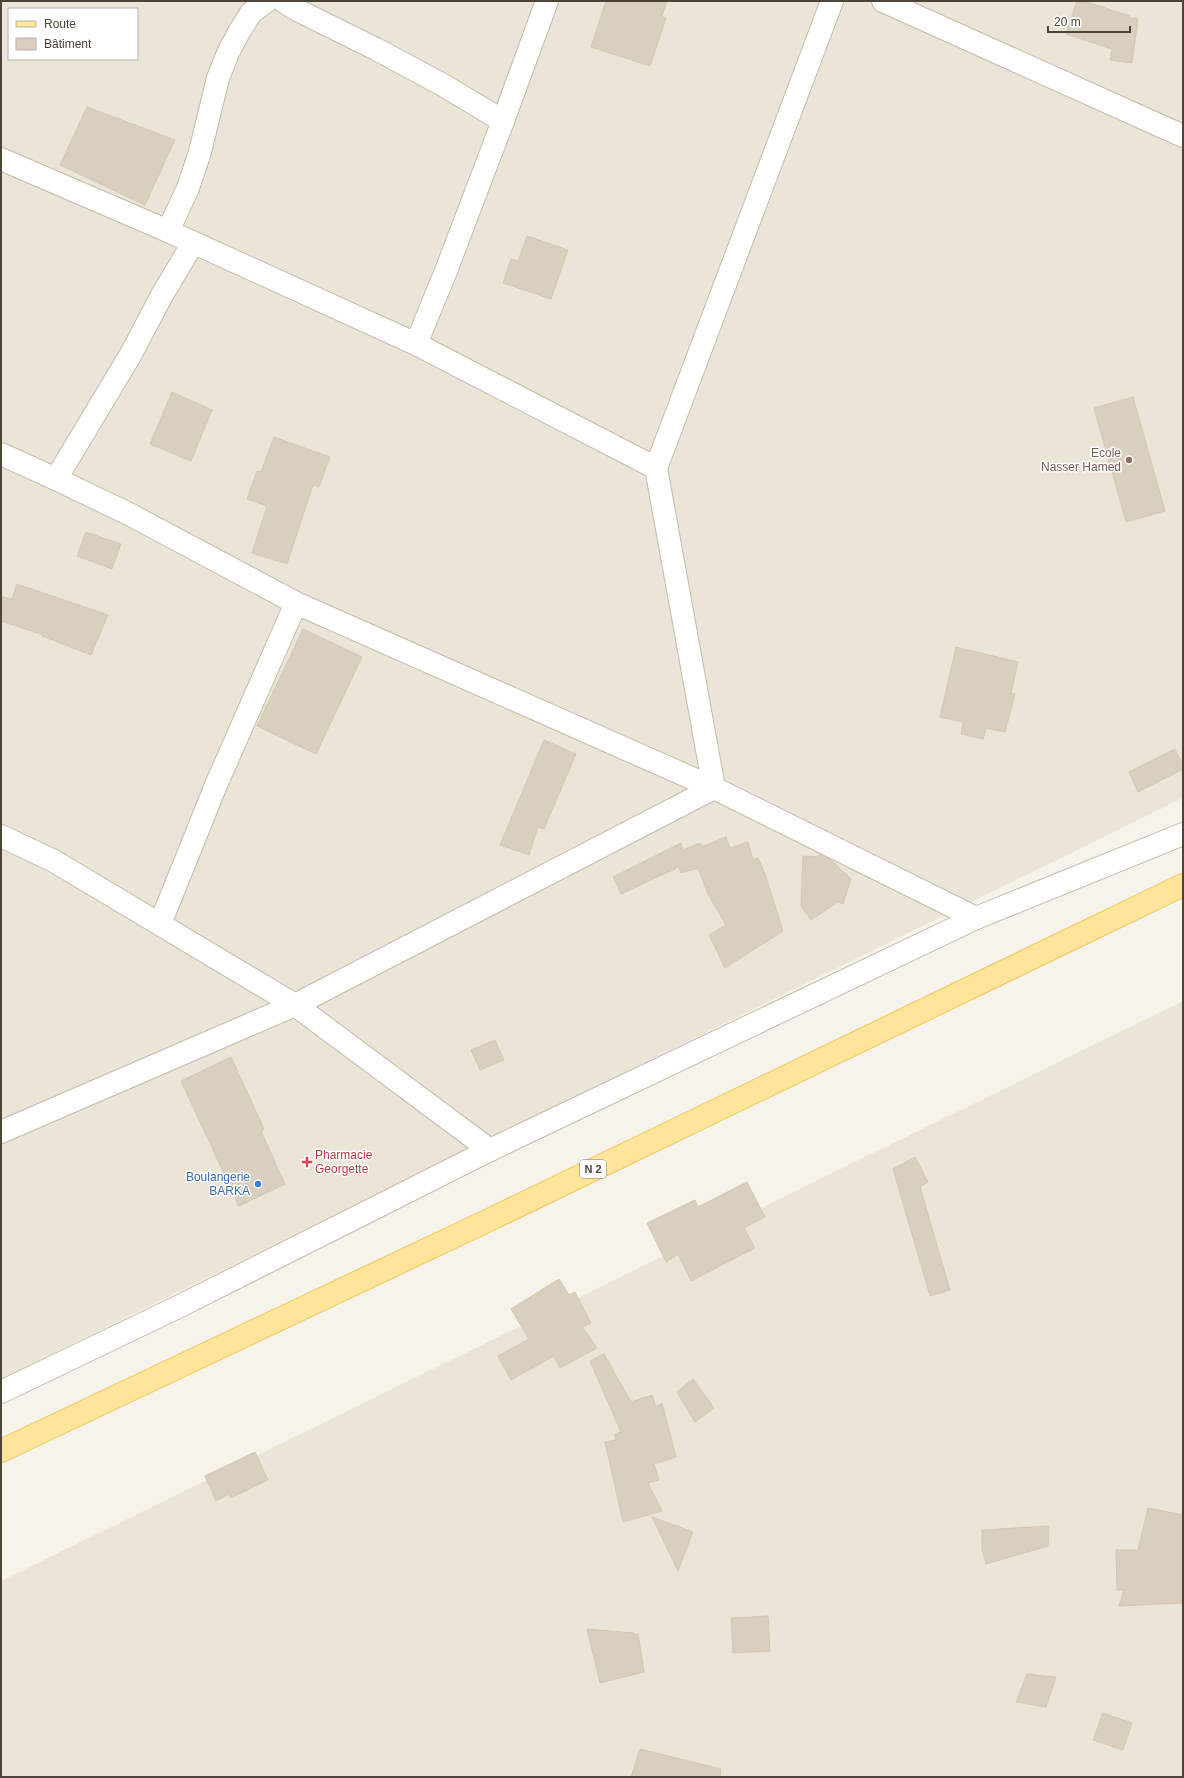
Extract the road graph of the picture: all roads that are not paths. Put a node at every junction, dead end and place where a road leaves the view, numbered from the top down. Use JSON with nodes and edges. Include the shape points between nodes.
{"nodes":[{"id":1,"x":267,"y":1,"type":"edge"},
{"id":2,"x":283,"y":1,"type":"edge"},
{"id":3,"x":547,"y":1,"type":"edge"},
{"id":4,"x":832,"y":1,"type":"edge"},
{"id":5,"x":883,"y":1,"type":"edge"},
{"id":6,"x":503,"y":121,"type":"junction"},
{"id":7,"x":1183,"y":136,"type":"edge"},
{"id":8,"x":1,"y":159,"type":"edge"},
{"id":9,"x":168,"y":231,"type":"junction"},
{"id":10,"x":193,"y":243,"type":"junction"},
{"id":11,"x":416,"y":344,"type":"junction"},
{"id":12,"x":1,"y":454,"type":"edge"},
{"id":13,"x":656,"y":468,"type":"junction"},
{"id":14,"x":56,"y":479,"type":"junction"},
{"id":15,"x":296,"y":603,"type":"junction"},
{"id":16,"x":714,"y":788,"type":"junction"},
{"id":17,"x":1183,"y":834,"type":"edge"},
{"id":18,"x":1,"y":836,"type":"edge"},
{"id":19,"x":1183,"y":885,"type":"edge"},
{"id":20,"x":976,"y":918,"type":"junction"},
{"id":21,"x":160,"y":924,"type":"junction"},
{"id":22,"x":295,"y":1005,"type":"junction"},
{"id":23,"x":1,"y":1132,"type":"edge"},
{"id":24,"x":490,"y":1150,"type":"junction"},
{"id":25,"x":1,"y":1392,"type":"edge"},
{"id":26,"x":1,"y":1452,"type":"edge"}],
"edges":[{"from":1,"to":9,"type":"street","via":[[251,13],[228,54],[218,78],[200,152],[188,188]]},
{"from":2,"to":6,"type":"street","via":[[443,85]]},
{"from":3,"to":6,"type":"street"},
{"from":4,"to":13,"type":"street"},
{"from":5,"to":7,"type":"street"},
{"from":6,"to":11,"type":"street"},
{"from":8,"to":9,"type":"street"},
{"from":9,"to":10,"type":"street"},
{"from":10,"to":11,"type":"street"},
{"from":10,"to":14,"type":"street","via":[[131,354]]},
{"from":11,"to":13,"type":"street"},
{"from":12,"to":14,"type":"street"},
{"from":13,"to":16,"type":"street"},
{"from":14,"to":15,"type":"street","via":[[129,514]]},
{"from":15,"to":16,"type":"street"},
{"from":15,"to":21,"type":"street","via":[[216,785]]},
{"from":16,"to":20,"type":"street"},
{"from":16,"to":22,"type":"street"},
{"from":17,"to":20,"type":"street"},
{"from":18,"to":21,"type":"street","via":[[54,861]]},
{"from":19,"to":26,"type":"main road","number":"N 2"},
{"from":20,"to":24,"type":"street"},
{"from":21,"to":22,"type":"street"},
{"from":22,"to":23,"type":"street"},
{"from":22,"to":24,"type":"street"},
{"from":24,"to":25,"type":"street","via":[[178,1307]]}]}
